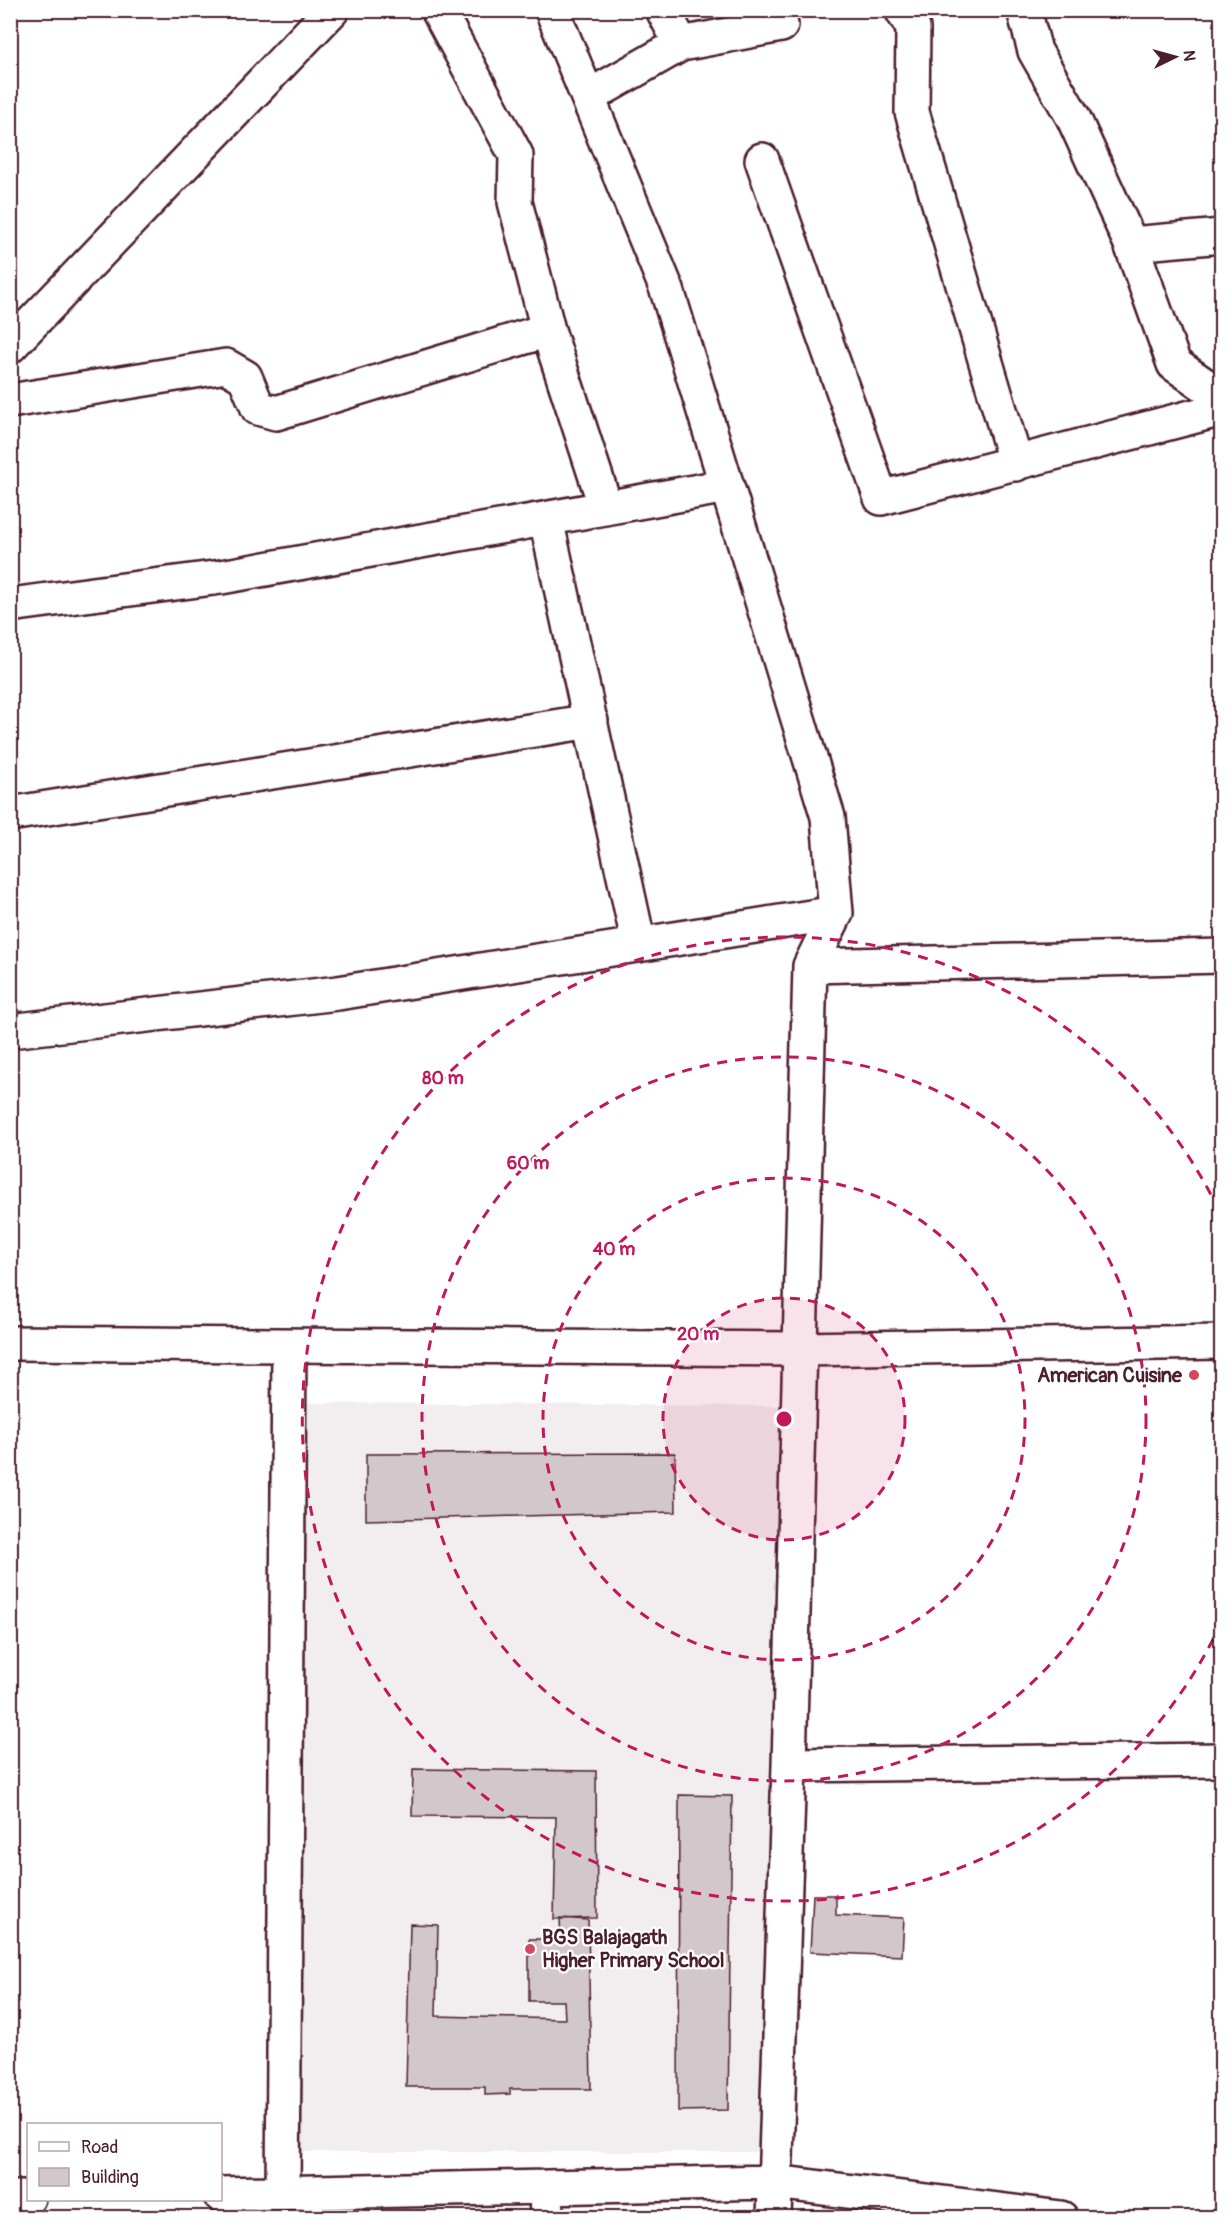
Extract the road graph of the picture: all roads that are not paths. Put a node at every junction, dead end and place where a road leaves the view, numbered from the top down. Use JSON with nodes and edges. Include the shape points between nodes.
{"nodes":[{"id":1,"x":332,"y":10,"type":"edge"},
{"id":2,"x":438,"y":10,"type":"edge"},
{"id":3,"x":552,"y":10,"type":"edge"},
{"id":4,"x":663,"y":10,"type":"edge"},
{"id":5,"x":774,"y":10,"type":"edge"},
{"id":6,"x":902,"y":10,"type":"edge"},
{"id":7,"x":1024,"y":10,"type":"edge"},
{"id":8,"x":681,"y":44,"type":"junction"},
{"id":9,"x":588,"y":97,"type":"junction"},
{"id":10,"x":762,"y":160,"type":"dead end"},
{"id":11,"x":1221,"y":236,"type":"edge"},
{"id":12,"x":1131,"y":244,"type":"junction"},
{"id":13,"x":548,"y":330,"type":"junction"},
{"id":14,"x":10,"y":346,"type":"edge"},
{"id":15,"x":1221,"y":397,"type":"edge"},
{"id":16,"x":10,"y":401,"type":"edge"},
{"id":17,"x":1221,"y":409,"type":"edge"},
{"id":18,"x":1016,"y":464,"type":"junction"},
{"id":19,"x":727,"y":486,"type":"junction"},
{"id":20,"x":606,"y":508,"type":"junction"},
{"id":21,"x":546,"y":519,"type":"junction"},
{"id":22,"x":10,"y":605,"type":"edge"},
{"id":23,"x":591,"y":720,"type":"junction"},
{"id":24,"x":10,"y":814,"type":"edge"},
{"id":25,"x":836,"y":913,"type":"junction"},
{"id":26,"x":639,"y":945,"type":"junction"},
{"id":27,"x":1221,"y":956,"type":"edge"},
{"id":28,"x":810,"y":966,"type":"junction"},
{"id":29,"x":10,"y":1031,"type":"edge"},
{"id":30,"x":1221,"y":1342,"type":"edge"},
{"id":31,"x":10,"y":1344,"type":"edge"},
{"id":32,"x":289,"y":1346,"type":"junction"},
{"id":33,"x":800,"y":1349,"type":"junction"},
{"id":34,"x":1221,"y":1760,"type":"edge"},
{"id":35,"x":789,"y":1765,"type":"junction"},
{"id":36,"x":775,"y":2182,"type":"junction"},
{"id":37,"x":222,"y":2194,"type":"edge"},
{"id":38,"x":10,"y":2198,"type":"edge"},
{"id":39,"x":27,"y":2198,"type":"edge"},
{"id":40,"x":300,"y":2201,"type":"edge"},
{"id":41,"x":547,"y":2202,"type":"edge"},
{"id":42,"x":774,"y":2217,"type":"edge"},
{"id":43,"x":1060,"y":2217,"type":"edge"}],
"edges":[{"from":1,"to":14,"type":"street"},
{"from":2,"to":13,"type":"street","via":[[516,155],[515,202]]},
{"from":3,"to":9,"type":"street"},
{"from":4,"to":8,"type":"street"},
{"from":5,"to":8,"type":"street","via":[[781,25]]},
{"from":6,"to":18,"type":"street","via":[[913,28],[912,112]]},
{"from":7,"to":12,"type":"street","via":[[1035,51],[1073,117]]},
{"from":8,"to":9,"type":"street"},
{"from":9,"to":19,"type":"street","via":[[667,290]]},
{"from":10,"to":18,"type":"street","via":[[881,498]]},
{"from":11,"to":12,"type":"street"},
{"from":12,"to":15,"type":"street","via":[[1174,364]]},
{"from":13,"to":16,"type":"street","via":[[276,413],[258,408],[245,377],[226,366]]},
{"from":13,"to":20,"type":"street"},
{"from":17,"to":18,"type":"street"},
{"from":19,"to":20,"type":"street"},
{"from":19,"to":25,"type":"street","via":[[828,818]]},
{"from":20,"to":21,"type":"street"},
{"from":21,"to":22,"type":"street","via":[[221,577]]},
{"from":21,"to":23,"type":"street"},
{"from":23,"to":24,"type":"street"},
{"from":23,"to":26,"type":"street"},
{"from":25,"to":26,"type":"street"},
{"from":25,"to":28,"type":"street"},
{"from":26,"to":29,"type":"street","via":[[338,993]]},
{"from":27,"to":28,"type":"street"},
{"from":28,"to":33,"type":"street"},
{"from":30,"to":33,"type":"street"},
{"from":31,"to":32,"type":"street"},
{"from":32,"to":33,"type":"street"},
{"from":32,"to":40,"type":"street"},
{"from":33,"to":35,"type":"street"},
{"from":34,"to":35,"type":"street"},
{"from":35,"to":36,"type":"street"},
{"from":36,"to":41,"type":"street"},
{"from":36,"to":42,"type":"street"},
{"from":36,"to":43,"type":"street"},
{"from":37,"to":40,"type":"street"},
{"from":38,"to":39,"type":"street"},
{"from":40,"to":41,"type":"street"}]}
